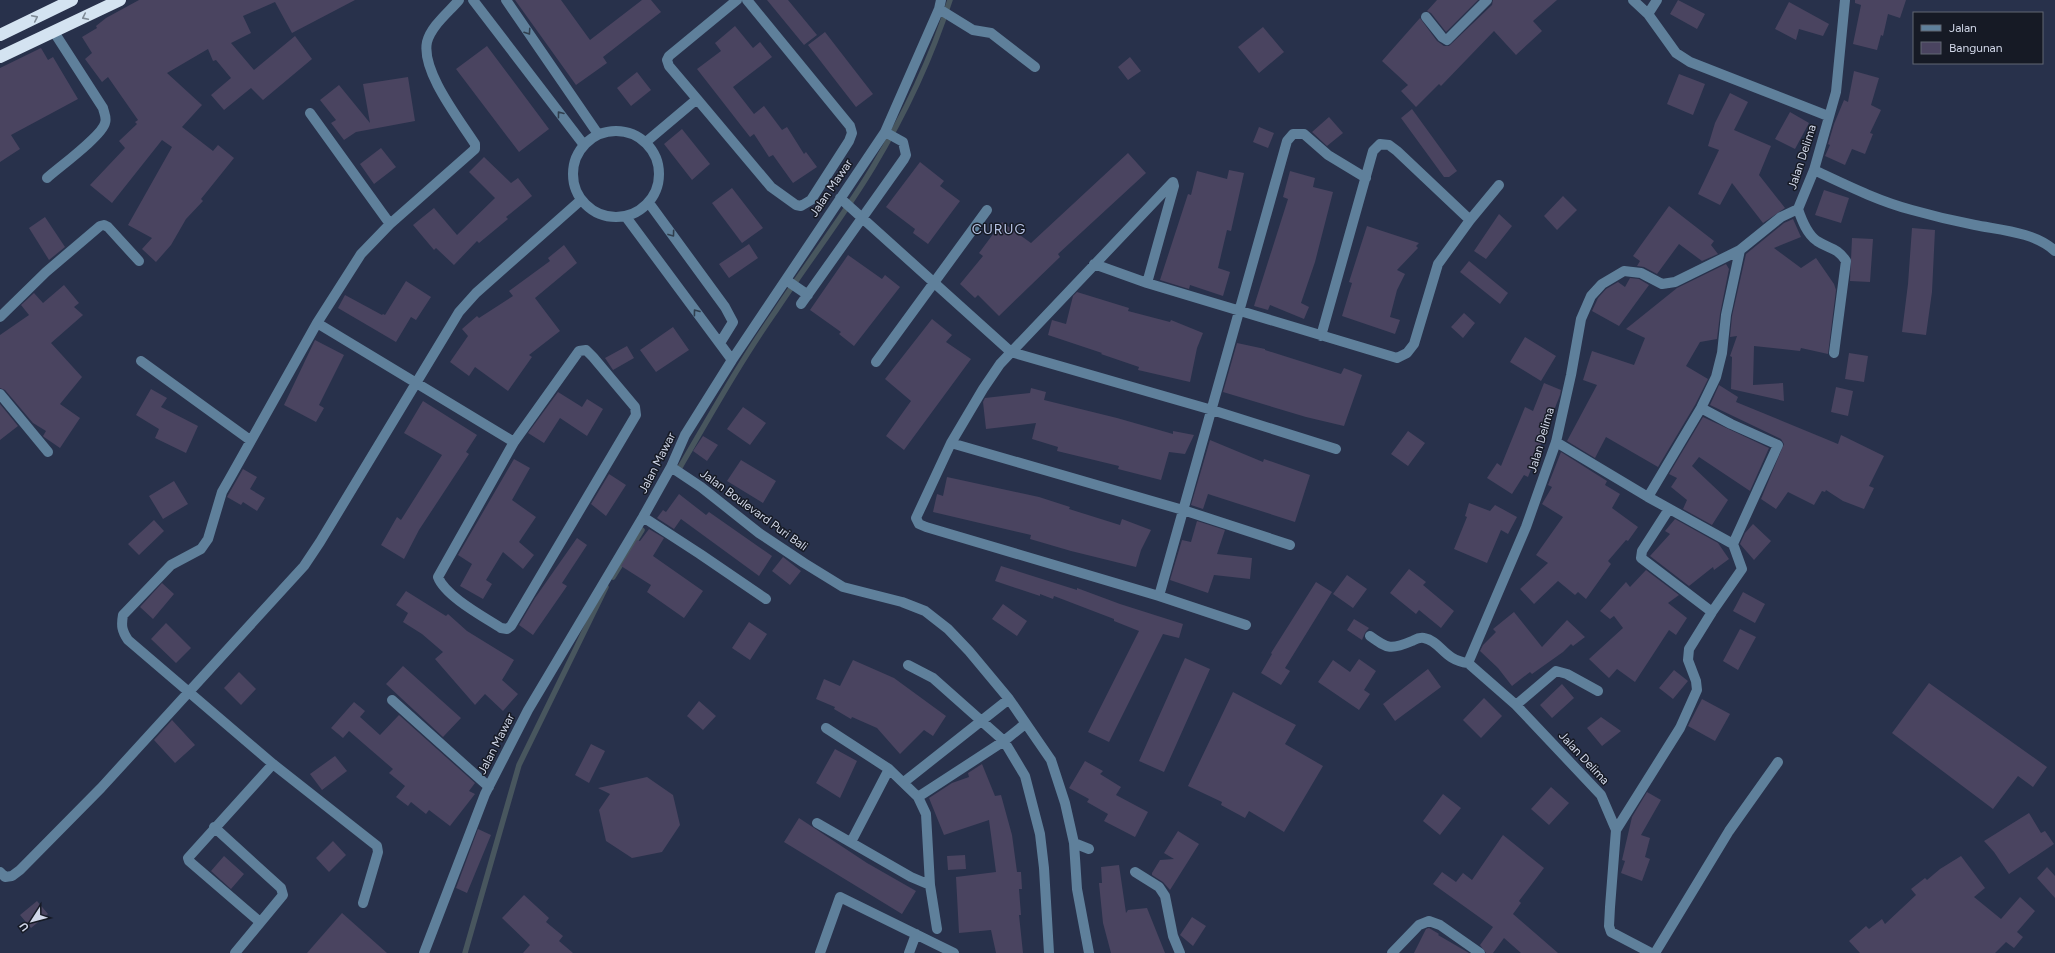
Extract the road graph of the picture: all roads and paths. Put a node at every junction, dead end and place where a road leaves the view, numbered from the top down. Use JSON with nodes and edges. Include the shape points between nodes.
{"nodes":[{"id":1,"x":72,"y":0,"type":"edge"},
{"id":2,"x":120,"y":0,"type":"edge"},
{"id":3,"x":459,"y":0,"type":"edge"},
{"id":4,"x":473,"y":0,"type":"edge"},
{"id":5,"x":506,"y":0,"type":"edge"},
{"id":6,"x":737,"y":0,"type":"edge"},
{"id":7,"x":748,"y":0,"type":"edge"},
{"id":8,"x":1487,"y":0,"type":"edge"},
{"id":9,"x":1634,"y":0,"type":"edge"},
{"id":10,"x":1657,"y":0,"type":"edge"},
{"id":11,"x":1845,"y":0,"type":"edge"},
{"id":12,"x":942,"y":7,"type":"edge"},
{"id":13,"x":1648,"y":14,"type":"junction"},
{"id":14,"x":1426,"y":17,"type":"dead end"},
{"id":15,"x":54,"y":32,"type":"junction"},
{"id":16,"x":0,"y":35,"type":"edge"},
{"id":17,"x":0,"y":57,"type":"edge"},
{"id":18,"x":1035,"y":67,"type":"dead end"},
{"id":19,"x":697,"y":99,"type":"junction"},
{"id":20,"x":310,"y":113,"type":"dead end"},
{"id":21,"x":1828,"y":116,"type":"junction"},
{"id":22,"x":887,"y":132,"type":"junction"},
{"id":23,"x":598,"y":134,"type":"junction"},
{"id":24,"x":646,"y":142,"type":"junction"},
{"id":25,"x":584,"y":145,"type":"junction"},
{"id":26,"x":1814,"y":170,"type":"junction"},
{"id":27,"x":46,"y":178,"type":"dead end"},
{"id":28,"x":1366,"y":178,"type":"junction"},
{"id":29,"x":1499,"y":185,"type":"dead end"},
{"id":30,"x":581,"y":200,"type":"junction"},
{"id":31,"x":841,"y":200,"type":"junction"},
{"id":32,"x":649,"y":203,"type":"junction"},
{"id":33,"x":1798,"y":209,"type":"junction"},
{"id":34,"x":987,"y":210,"type":"dead end"},
{"id":35,"x":859,"y":215,"type":"junction"},
{"id":36,"x":626,"y":216,"type":"junction"},
{"id":37,"x":1470,"y":220,"type":"junction"},
{"id":38,"x":390,"y":224,"type":"junction"},
{"id":39,"x":1740,"y":250,"type":"junction"},
{"id":40,"x":2055,"y":251,"type":"edge"},
{"id":41,"x":139,"y":261,"type":"dead end"},
{"id":42,"x":1094,"y":264,"type":"junction"},
{"id":43,"x":787,"y":281,"type":"junction"},
{"id":44,"x":934,"y":282,"type":"junction"},
{"id":45,"x":1147,"y":283,"type":"junction"},
{"id":46,"x":805,"y":293,"type":"junction"},
{"id":47,"x":801,"y":304,"type":"dead end"},
{"id":48,"x":1239,"y":309,"type":"junction"},
{"id":49,"x":0,"y":317,"type":"edge"},
{"id":50,"x":316,"y":323,"type":"junction"},
{"id":51,"x":1321,"y":336,"type":"junction"},
{"id":52,"x":720,"y":343,"type":"junction"},
{"id":53,"x":1011,"y":352,"type":"junction"},
{"id":54,"x":1834,"y":353,"type":"dead end"},
{"id":55,"x":732,"y":360,"type":"junction"},
{"id":56,"x":141,"y":361,"type":"dead end"},
{"id":57,"x":876,"y":362,"type":"dead end"},
{"id":58,"x":417,"y":383,"type":"junction"},
{"id":59,"x":0,"y":394,"type":"edge"},
{"id":60,"x":1701,"y":408,"type":"junction"},
{"id":61,"x":1212,"y":410,"type":"junction"},
{"id":62,"x":250,"y":440,"type":"junction"},
{"id":63,"x":514,"y":442,"type":"junction"},
{"id":64,"x":1556,"y":442,"type":"junction"},
{"id":65,"x":951,"y":443,"type":"junction"},
{"id":66,"x":1336,"y":449,"type":"dead end"},
{"id":67,"x":48,"y":452,"type":"dead end"},
{"id":68,"x":671,"y":467,"type":"junction"},
{"id":69,"x":1648,"y":497,"type":"junction"},
{"id":70,"x":1669,"y":509,"type":"junction"},
{"id":71,"x":1183,"y":510,"type":"junction"},
{"id":72,"x":643,"y":517,"type":"junction"},
{"id":73,"x":1733,"y":544,"type":"junction"},
{"id":74,"x":1290,"y":545,"type":"dead end"},
{"id":75,"x":1159,"y":596,"type":"junction"},
{"id":76,"x":766,"y":599,"type":"dead end"},
{"id":77,"x":1712,"y":612,"type":"junction"},
{"id":78,"x":1246,"y":625,"type":"dead end"},
{"id":79,"x":1370,"y":636,"type":"dead end"},
{"id":80,"x":1468,"y":663,"type":"junction"},
{"id":81,"x":908,"y":665,"type":"dead end"},
{"id":82,"x":1598,"y":691,"type":"dead end"},
{"id":83,"x":190,"y":692,"type":"junction"},
{"id":84,"x":392,"y":700,"type":"dead end"},
{"id":85,"x":1009,"y":700,"type":"junction"},
{"id":86,"x":1516,"y":705,"type":"junction"},
{"id":87,"x":982,"y":721,"type":"junction"},
{"id":88,"x":1025,"y":724,"type":"junction"},
{"id":89,"x":826,"y":728,"type":"dead end"},
{"id":90,"x":1004,"y":741,"type":"junction"},
{"id":91,"x":1778,"y":762,"type":"dead end"},
{"id":92,"x":273,"y":764,"type":"junction"},
{"id":93,"x":889,"y":769,"type":"junction"},
{"id":94,"x":904,"y":782,"type":"junction"},
{"id":95,"x":489,"y":787,"type":"junction"},
{"id":96,"x":918,"y":796,"type":"junction"},
{"id":97,"x":817,"y":823,"type":"dead end"},
{"id":98,"x":214,"y":828,"type":"junction"},
{"id":99,"x":1616,"y":830,"type":"junction"},
{"id":100,"x":851,"y":842,"type":"junction"},
{"id":101,"x":1074,"y":843,"type":"junction"},
{"id":102,"x":1089,"y":849,"type":"dead end"},
{"id":103,"x":0,"y":872,"type":"edge"},
{"id":104,"x":1135,"y":872,"type":"dead end"},
{"id":105,"x":930,"y":885,"type":"junction"},
{"id":106,"x":363,"y":903,"type":"dead end"},
{"id":107,"x":260,"y":922,"type":"junction"},
{"id":108,"x":937,"y":929,"type":"dead end"},
{"id":109,"x":916,"y":934,"type":"junction"},
{"id":110,"x":235,"y":953,"type":"edge"},
{"id":111,"x":424,"y":953,"type":"edge"},
{"id":112,"x":820,"y":953,"type":"edge"},
{"id":113,"x":909,"y":953,"type":"edge"},
{"id":114,"x":954,"y":953,"type":"edge"},
{"id":115,"x":1049,"y":953,"type":"edge"},
{"id":116,"x":1089,"y":953,"type":"edge"},
{"id":117,"x":1180,"y":953,"type":"edge"},
{"id":118,"x":1392,"y":953,"type":"edge"},
{"id":119,"x":1480,"y":953,"type":"edge"},
{"id":120,"x":1651,"y":953,"type":"edge"},
{"id":121,"x":1655,"y":953,"type":"edge"}],
"edges":[{"from":16,"to":1,"type":"highway","one_way":true},
{"from":2,"to":15,"type":"highway","one_way":true},
{"from":3,"to":38,"type":"street","via":[[432,32],[427,42],[427,58],[437,83],[475,144],[475,149]]},
{"from":25,"to":4,"type":"street","one_way":true},
{"from":5,"to":23,"type":"street","one_way":true},
{"from":6,"to":19,"type":"street","via":[[667,60],[669,66]]},
{"from":7,"to":19,"type":"street","via":[[850,126],[852,133],[849,141],[811,200],[796,206],[771,187]]},
{"from":8,"to":14,"type":"street","via":[[1447,40]]},
{"from":9,"to":13,"type":"street"},
{"from":10,"to":13,"type":"street"},
{"from":11,"to":21,"type":"street","name":"Jalan Delima","via":[[1836,92]]},
{"from":12,"to":18,"type":"street","via":[[973,30],[990,34]]},
{"from":12,"to":22,"type":"street","name":"Jalan Mawar"},
{"from":13,"to":21,"type":"street","via":[[1676,53],[1690,62]]},
{"from":15,"to":17,"type":"highway"},
{"from":15,"to":27,"type":"street","via":[[106,116],[105,124],[97,135]]},
{"from":19,"to":24,"type":"street"},
{"from":20,"to":38,"type":"street"},
{"from":21,"to":26,"type":"street","name":"Jalan Delima"},
{"from":22,"to":31,"type":"street","name":"Jalan Mawar"},
{"from":22,"to":35,"type":"street","via":[[903,142],[906,155]]},
{"from":23,"to":24,"type":"street","via":[[611,131],[632,133]]},
{"from":23,"to":25,"type":"street"},
{"from":24,"to":32,"type":"street","via":[[658,161],[659,183]]},
{"from":25,"to":30,"type":"street","via":[[577,154],[573,171],[575,189]]},
{"from":26,"to":33,"type":"street","name":"Jalan Delima"},
{"from":26,"to":40,"type":"street","via":[[1850,187],[1912,210],[2038,240]]},
{"from":28,"to":37,"type":"street","via":[[1373,151],[1380,144],[1389,145]]},
{"from":28,"to":48,"type":"street","via":[[1328,155],[1304,134],[1294,134],[1287,141]]},
{"from":28,"to":51,"type":"street"},
{"from":29,"to":37,"type":"street"},
{"from":30,"to":36,"type":"street","via":[[601,215],[614,218]]},
{"from":30,"to":58,"type":"street","via":[[476,293],[459,312]]},
{"from":31,"to":35,"type":"street"},
{"from":31,"to":43,"type":"street","name":"Jalan Mawar"},
{"from":32,"to":36,"type":"street","via":[[639,212]]},
{"from":32,"to":52,"type":"street","one_way":true,"via":[[725,307],[733,322]]},
{"from":33,"to":39,"type":"street","name":"Jalan Delima","via":[[1781,217]]},
{"from":33,"to":54,"type":"street","via":[[1810,235],[1839,251],[1846,261]]},
{"from":34,"to":44,"type":"street"},
{"from":35,"to":44,"type":"street"},
{"from":35,"to":46,"type":"street"},
{"from":52,"to":36,"type":"street","one_way":true},
{"from":37,"to":51,"type":"street","via":[[1438,264],[1414,344],[1407,353],[1397,358]]},
{"from":38,"to":50,"type":"street","via":[[361,254]]},
{"from":39,"to":60,"type":"street","via":[[1716,377]]},
{"from":39,"to":64,"type":"street","name":"Jalan Delima","via":[[1668,284],[1633,271],[1624,271],[1602,284],[1591,296],[1581,319]]},
{"from":41,"to":49,"type":"street","via":[[108,227],[100,226],[46,272]]},
{"from":42,"to":45,"type":"street"},
{"from":42,"to":45,"type":"street","via":[[1173,182]]},
{"from":42,"to":53,"type":"street"},
{"from":43,"to":46,"type":"street"},
{"from":43,"to":55,"type":"street","name":"Jalan Mawar"},
{"from":44,"to":53,"type":"street"},
{"from":44,"to":57,"type":"street"},
{"from":45,"to":48,"type":"street"},
{"from":46,"to":47,"type":"street"},
{"from":48,"to":51,"type":"street"},
{"from":48,"to":61,"type":"street"},
{"from":50,"to":58,"type":"street"},
{"from":50,"to":62,"type":"street"},
{"from":52,"to":55,"type":"street"},
{"from":53,"to":61,"type":"street"},
{"from":53,"to":65,"type":"street","via":[[983,389]]},
{"from":55,"to":68,"type":"street","name":"Jalan Mawar","via":[[685,435]]},
{"from":56,"to":62,"type":"street"},
{"from":58,"to":63,"type":"street"},
{"from":58,"to":83,"type":"street","via":[[304,566]]},
{"from":59,"to":67,"type":"street"},
{"from":60,"to":69,"type":"street"},
{"from":60,"to":73,"type":"street","via":[[1778,445]]},
{"from":61,"to":66,"type":"street"},
{"from":61,"to":71,"type":"street"},
{"from":62,"to":83,"type":"street","via":[[222,492],[208,539],[201,549],[171,565],[123,615],[122,632],[128,640]]},
{"from":63,"to":63,"type":"street","via":[[438,577],[440,584],[449,592],[506,629],[511,626],[636,415],[636,410],[593,357],[586,350],[579,351]]},
{"from":64,"to":69,"type":"street"},
{"from":64,"to":80,"type":"street","name":"Jalan Delima","via":[[1526,527]]},
{"from":65,"to":71,"type":"street"},
{"from":65,"to":75,"type":"street","via":[[917,512],[919,524]]},
{"from":68,"to":72,"type":"street","name":"Jalan Mawar"},
{"from":68,"to":85,"type":"street","name":"Jalan Boulevard Puri Bali","via":[[759,533],[843,587],[902,602],[925,611],[948,629]]},
{"from":69,"to":70,"type":"street"},
{"from":70,"to":73,"type":"street"},
{"from":70,"to":77,"type":"street","via":[[1642,551],[1641,558]]},
{"from":71,"to":74,"type":"street"},
{"from":71,"to":75,"type":"street"},
{"from":72,"to":76,"type":"street"},
{"from":72,"to":95,"type":"street","name":"Jalan Mawar","via":[[528,710]]},
{"from":73,"to":77,"type":"street","via":[[1742,569]]},
{"from":75,"to":78,"type":"street"},
{"from":77,"to":99,"type":"street","via":[[1689,649],[1688,660],[1697,690],[1680,728]]},
{"from":79,"to":80,"type":"street","via":[[1384,647],[1394,648],[1421,638],[1430,639],[1451,659]]},
{"from":80,"to":86,"type":"street","name":"Jalan Delima"},
{"from":81,"to":87,"type":"street","via":[[933,678]]},
{"from":82,"to":86,"type":"street","via":[[1567,674],[1556,671]]},
{"from":83,"to":92,"type":"street"},
{"from":83,"to":103,"type":"street","via":[[20,870],[12,876],[5,876]]},
{"from":84,"to":95,"type":"street"},
{"from":85,"to":87,"type":"street"},
{"from":85,"to":88,"type":"street","name":"Jalan Boulevard Puri Bali"},
{"from":86,"to":99,"type":"street","name":"Jalan Delima","via":[[1601,795]]},
{"from":87,"to":90,"type":"street"},
{"from":87,"to":94,"type":"street"},
{"from":88,"to":90,"type":"street"},
{"from":88,"to":101,"type":"street","name":"Jalan Boulevard Puri Bali","via":[[1051,760],[1065,803]]},
{"from":89,"to":93,"type":"street"},
{"from":90,"to":96,"type":"street"},
{"from":90,"to":115,"type":"street","via":[[1025,776],[1040,834]]},
{"from":91,"to":121,"type":"street","via":[[1729,831]]},
{"from":92,"to":98,"type":"street"},
{"from":92,"to":106,"type":"street","via":[[377,846],[378,852]]},
{"from":93,"to":94,"type":"street"},
{"from":93,"to":100,"type":"street"},
{"from":94,"to":96,"type":"street"},
{"from":95,"to":111,"type":"street","name":"Jalan Mawar"},
{"from":96,"to":105,"type":"street","via":[[926,814]]},
{"from":97,"to":100,"type":"street"},
{"from":98,"to":107,"type":"street","via":[[281,888],[283,895]]},
{"from":98,"to":107,"type":"street","via":[[190,854],[189,861]]},
{"from":99,"to":120,"type":"street","name":"Jalan Delima","via":[[1609,926],[1611,932]]},
{"from":100,"to":105,"type":"street","via":[[910,877]]},
{"from":101,"to":102,"type":"street"},
{"from":101,"to":116,"type":"street","name":"Jalan Boulevard Puri Bali","via":[[1078,895]]},
{"from":104,"to":117,"type":"street","via":[[1159,887],[1165,896],[1173,936]]},
{"from":105,"to":108,"type":"street"},
{"from":107,"to":110,"type":"street"},
{"from":109,"to":112,"type":"street","via":[[840,897]]},
{"from":109,"to":113,"type":"street"},
{"from":109,"to":114,"type":"street"},
{"from":118,"to":119,"type":"street","via":[[1419,925],[1429,921],[1440,925]]}]}
